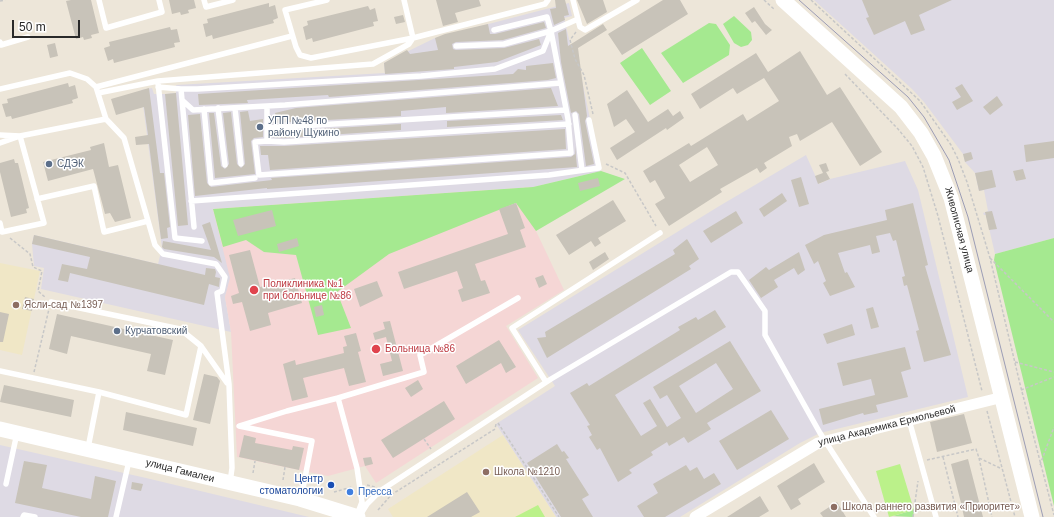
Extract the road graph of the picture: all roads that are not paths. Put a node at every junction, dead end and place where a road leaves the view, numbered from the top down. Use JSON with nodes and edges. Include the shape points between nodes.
{"nodes":[{"id":1,"x":99,"y":0,"type":"edge"},
{"id":2,"x":159,"y":0,"type":"edge"},
{"id":3,"x":204,"y":0,"type":"edge"},
{"id":4,"x":233,"y":0,"type":"edge"},
{"id":5,"x":327,"y":0,"type":"edge"},
{"id":6,"x":404,"y":0,"type":"edge"},
{"id":7,"x":548,"y":0,"type":"edge"},
{"id":8,"x":573,"y":0,"type":"edge"},
{"id":9,"x":637,"y":0,"type":"edge"},
{"id":10,"x":303,"y":3,"type":"edge"},
{"id":11,"x":779,"y":5,"type":"edge"},
{"id":12,"x":578,"y":19,"type":"junction"},
{"id":13,"x":494,"y":30,"type":"dead end"},
{"id":14,"x":551,"y":31,"type":"junction"},
{"id":15,"x":28,"y":36,"type":"dead end"},
{"id":16,"x":292,"y":36,"type":"junction"},
{"id":17,"x":413,"y":38,"type":"junction"},
{"id":18,"x":0,"y":42,"type":"edge"},
{"id":19,"x":456,"y":46,"type":"dead end"},
{"id":20,"x":561,"y":83,"type":"junction"},
{"id":21,"x":158,"y":84,"type":"junction"},
{"id":22,"x":0,"y":89,"type":"edge"},
{"id":23,"x":97,"y":90,"type":"junction"},
{"id":24,"x":181,"y":90,"type":"junction"},
{"id":25,"x":182,"y":100,"type":"junction"},
{"id":26,"x":267,"y":106,"type":"junction"},
{"id":27,"x":218,"y":108,"type":"junction"},
{"id":28,"x":235,"y":108,"type":"junction"},
{"id":29,"x":204,"y":109,"type":"junction"},
{"id":30,"x":566,"y":110,"type":"junction"},
{"id":31,"x":575,"y":115,"type":"dead end"},
{"id":32,"x":106,"y":119,"type":"junction"},
{"id":33,"x":592,"y":120,"type":"road end"},
{"id":34,"x":569,"y":124,"type":"junction"},
{"id":35,"x":267,"y":128,"type":"junction"},
{"id":36,"x":0,"y":135,"type":"edge"},
{"id":37,"x":20,"y":136,"type":"junction"},
{"id":38,"x":267,"y":141,"type":"junction"},
{"id":39,"x":0,"y":143,"type":"edge"},
{"id":40,"x":241,"y":164,"type":"dead end"},
{"id":41,"x":225,"y":165,"type":"dead end"},
{"id":42,"x":582,"y":170,"type":"junction"},
{"id":43,"x":255,"y":178,"type":"dead end"},
{"id":44,"x":38,"y":199,"type":"junction"},
{"id":45,"x":191,"y":201,"type":"junction"},
{"id":46,"x":148,"y":221,"type":"junction"},
{"id":47,"x":0,"y":223,"type":"edge"},
{"id":48,"x":194,"y":227,"type":"dead end"},
{"id":49,"x":660,"y":233,"type":"road end"},
{"id":50,"x":202,"y":241,"type":"dead end"},
{"id":51,"x":518,"y":298,"type":"dead end"},
{"id":52,"x":51,"y":302,"type":"road end"},
{"id":53,"x":202,"y":346,"type":"junction"},
{"id":54,"x":0,"y":372,"type":"edge"},
{"id":55,"x":546,"y":382,"type":"junction"},
{"id":56,"x":228,"y":384,"type":"junction"},
{"id":57,"x":99,"y":392,"type":"junction"},
{"id":58,"x":1003,"y":397,"type":"junction"},
{"id":59,"x":338,"y":398,"type":"junction"},
{"id":60,"x":909,"y":420,"type":"junction"},
{"id":61,"x":0,"y":429,"type":"edge"},
{"id":62,"x":17,"y":433,"type":"junction"},
{"id":63,"x":826,"y":440,"type":"junction"},
{"id":64,"x":88,"y":449,"type":"junction"},
{"id":65,"x":130,"y":459,"type":"junction"},
{"id":66,"x":230,"y":483,"type":"junction"},
{"id":67,"x":6,"y":484,"type":"dead end"},
{"id":68,"x":300,"y":499,"type":"junction"},
{"id":69,"x":702,"y":515,"type":"edge"},
{"id":70,"x":23,"y":517,"type":"edge"},
{"id":71,"x":35,"y":517,"type":"edge"},
{"id":72,"x":116,"y":517,"type":"edge"},
{"id":73,"x":358,"y":517,"type":"edge"},
{"id":74,"x":874,"y":517,"type":"edge"},
{"id":75,"x":936,"y":517,"type":"edge"},
{"id":76,"x":1032,"y":517,"type":"edge"}],
"edges":[{"from":1,"to":2,"type":"lane","via":[[106,28],[162,12]]},
{"from":3,"to":4,"type":"lane","via":[[206,7]]},
{"from":5,"to":10,"type":"lane"},
{"from":6,"to":17,"type":"lane"},
{"from":7,"to":17,"type":"lane","via":[[545,4]]},
{"from":8,"to":12,"type":"lane"},
{"from":9,"to":12,"type":"lane","via":[[585,30],[580,27]]},
{"from":10,"to":16,"type":"lane","via":[[285,10]]},
{"from":11,"to":58,"type":"street","name":"Живописная улица","via":[[901,107],[934,156],[951,198]]},
{"from":12,"to":14,"type":"lane"},
{"from":13,"to":14,"type":"lane","via":[[548,17]]},
{"from":14,"to":19,"type":"lane","via":[[504,44]]},
{"from":14,"to":20,"type":"lane"},
{"from":14,"to":24,"type":"lane","via":[[543,51],[495,69],[421,76]]},
{"from":15,"to":18,"type":"lane","via":[[1,45]]},
{"from":16,"to":17,"type":"lane","via":[[300,55],[311,58]]},
{"from":16,"to":23,"type":"lane"},
{"from":17,"to":21,"type":"lane","via":[[410,44],[373,64]]},
{"from":20,"to":26,"type":"lane"},
{"from":20,"to":30,"type":"lane"},
{"from":21,"to":23,"type":"lane"},
{"from":21,"to":24,"type":"lane"},
{"from":21,"to":50,"type":"lane","via":[[175,238]]},
{"from":22,"to":23,"type":"lane","via":[[70,73],[87,78]]},
{"from":23,"to":32,"type":"lane"},
{"from":24,"to":25,"type":"lane"},
{"from":25,"to":29,"type":"lane","via":[[193,110]]},
{"from":25,"to":45,"type":"lane"},
{"from":26,"to":28,"type":"lane"},
{"from":26,"to":35,"type":"lane"},
{"from":27,"to":28,"type":"lane"},
{"from":27,"to":29,"type":"lane"},
{"from":27,"to":41,"type":"lane"},
{"from":28,"to":40,"type":"lane"},
{"from":29,"to":43,"type":"lane","via":[[210,183]]},
{"from":30,"to":34,"type":"lane"},
{"from":30,"to":35,"type":"lane"},
{"from":31,"to":42,"type":"lane"},
{"from":32,"to":37,"type":"lane"},
{"from":32,"to":46,"type":"lane","via":[[124,138]]},
{"from":33,"to":42,"type":"lane","via":[[599,168]]},
{"from":34,"to":38,"type":"lane"},
{"from":34,"to":38,"type":"lane","via":[[571,153],[258,175],[255,142]]},
{"from":35,"to":38,"type":"lane"},
{"from":36,"to":37,"type":"lane"},
{"from":37,"to":39,"type":"lane"},
{"from":37,"to":44,"type":"lane"},
{"from":42,"to":45,"type":"lane","via":[[549,175]]},
{"from":44,"to":46,"type":"lane","via":[[94,186],[104,232]]},
{"from":44,"to":47,"type":"lane","via":[[44,223],[2,232]]},
{"from":45,"to":48,"type":"lane"},
{"from":46,"to":56,"type":"lane","via":[[155,246],[163,254],[216,264],[225,277],[222,291],[217,293]]},
{"from":49,"to":55,"type":"lane","via":[[512,328]]},
{"from":51,"to":59,"type":"lane","via":[[420,355],[424,372]]},
{"from":52,"to":53,"type":"lane","via":[[180,329]]},
{"from":53,"to":56,"type":"lane"},
{"from":53,"to":57,"type":"lane","via":[[186,415]]},
{"from":54,"to":57,"type":"lane"},
{"from":55,"to":63,"type":"lane","via":[[731,272],[738,272],[765,311],[766,335]]},
{"from":55,"to":73,"type":"lane","via":[[380,491]]},
{"from":56,"to":66,"type":"lane","via":[[232,468]]},
{"from":57,"to":64,"type":"lane"},
{"from":58,"to":60,"type":"street","name":"улица Академика Ермольевой"},
{"from":58,"to":76,"type":"street","name":"Живописная улица"},
{"from":59,"to":68,"type":"lane","via":[[239,426],[312,441]]},
{"from":59,"to":73,"type":"lane","via":[[358,468],[362,502]]},
{"from":60,"to":63,"type":"street","name":"улица Академика Ермольевой"},
{"from":60,"to":75,"type":"lane"},
{"from":61,"to":62,"type":"street","name":"улица Гамалеи"},
{"from":62,"to":64,"type":"street","name":"улица Гамалеи"},
{"from":62,"to":67,"type":"lane"},
{"from":63,"to":69,"type":"street","name":"улица Академика Ермольевой","via":[[806,449]]},
{"from":63,"to":74,"type":"lane"},
{"from":64,"to":65,"type":"street","name":"улица Гамалеи"},
{"from":65,"to":66,"type":"street","name":"улица Гамалеи"},
{"from":65,"to":72,"type":"lane"},
{"from":66,"to":68,"type":"street","name":"улица Гамалеи"},
{"from":68,"to":73,"type":"street","name":"улица Гамалеи"},
{"from":70,"to":71,"type":"lane"}]}
